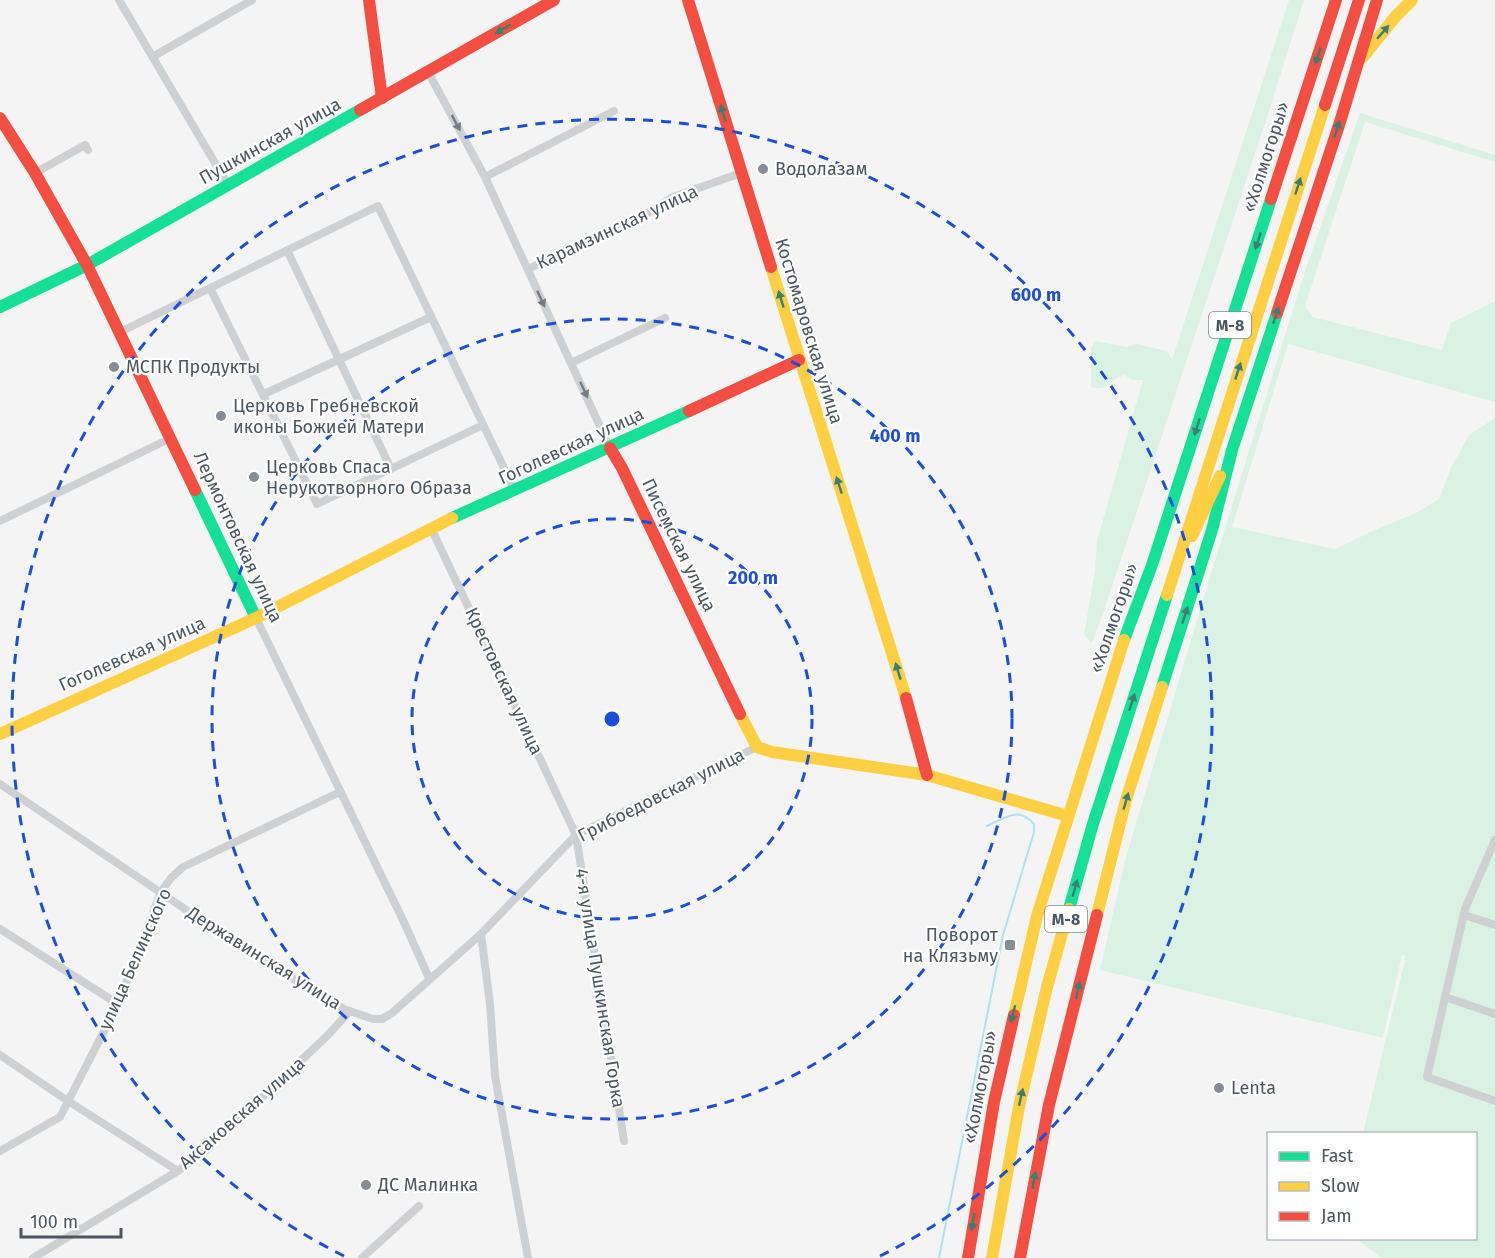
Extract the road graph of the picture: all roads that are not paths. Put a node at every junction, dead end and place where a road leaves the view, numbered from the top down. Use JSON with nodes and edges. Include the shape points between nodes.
{"nodes":[{"id":1,"x":119,"y":0,"type":"edge"},
{"id":2,"x":252,"y":0,"type":"edge"},
{"id":3,"x":369,"y":0,"type":"edge"},
{"id":4,"x":554,"y":0,"type":"edge"},
{"id":5,"x":688,"y":0,"type":"edge"},
{"id":6,"x":1336,"y":0,"type":"edge"},
{"id":7,"x":1359,"y":0,"type":"edge"},
{"id":8,"x":1377,"y":0,"type":"edge"},
{"id":9,"x":1412,"y":0,"type":"edge"},
{"id":10,"x":154,"y":56,"type":"junction"},
{"id":11,"x":1357,"y":66,"type":"junction"},
{"id":12,"x":428,"y":72,"type":"junction"},
{"id":13,"x":382,"y":98,"type":"junction"},
{"id":14,"x":614,"y":111,"type":"dead end"},
{"id":15,"x":0,"y":118,"type":"edge"},
{"id":16,"x":88,"y":150,"type":"dead end"},
{"id":17,"x":741,"y":172,"type":"junction"},
{"id":18,"x":35,"y":173,"type":"junction"},
{"id":19,"x":484,"y":177,"type":"junction"},
{"id":20,"x":228,"y":184,"type":"junction"},
{"id":21,"x":287,"y":250,"type":"junction"},
{"id":22,"x":87,"y":265,"type":"junction"},
{"id":23,"x":528,"y":269,"type":"junction"},
{"id":24,"x":210,"y":288,"type":"junction"},
{"id":25,"x":0,"y":307,"type":"edge"},
{"id":26,"x":431,"y":317,"type":"junction"},
{"id":27,"x":665,"y":318,"type":"dead end"},
{"id":28,"x":120,"y":332,"type":"junction"},
{"id":29,"x":339,"y":360,"type":"junction"},
{"id":30,"x":799,"y":360,"type":"junction"},
{"id":31,"x":572,"y":363,"type":"junction"},
{"id":32,"x":264,"y":394,"type":"junction"},
{"id":33,"x":483,"y":425,"type":"junction"},
{"id":34,"x":171,"y":438,"type":"junction"},
{"id":35,"x":610,"y":448,"type":"junction"},
{"id":36,"x":1232,"y":450,"type":"junction"},
{"id":37,"x":391,"y":469,"type":"junction"},
{"id":38,"x":515,"y":491,"type":"junction"},
{"id":39,"x":0,"y":521,"type":"edge"},
{"id":40,"x":431,"y":528,"type":"junction"},
{"id":41,"x":1168,"y":587,"type":"junction"},
{"id":42,"x":256,"y":618,"type":"junction"},
{"id":43,"x":0,"y":734,"type":"edge"},
{"id":44,"x":757,"y":747,"type":"junction"},
{"id":45,"x":927,"y":776,"type":"junction"},
{"id":46,"x":0,"y":784,"type":"edge"},
{"id":47,"x":340,"y":792,"type":"junction"},
{"id":48,"x":1068,"y":816,"type":"junction"},
{"id":49,"x":576,"y":835,"type":"junction"},
{"id":50,"x":1495,"y":840,"type":"edge"},
{"id":51,"x":161,"y":892,"type":"junction"},
{"id":52,"x":1464,"y":915,"type":"junction"},
{"id":53,"x":1495,"y":925,"type":"edge"},
{"id":54,"x":0,"y":929,"type":"edge"},
{"id":55,"x":481,"y":934,"type":"junction"},
{"id":56,"x":429,"y":978,"type":"junction"},
{"id":57,"x":1445,"y":997,"type":"junction"},
{"id":58,"x":118,"y":1004,"type":"junction"},
{"id":59,"x":349,"y":1012,"type":"junction"},
{"id":60,"x":1495,"y":1014,"type":"edge"},
{"id":61,"x":0,"y":1055,"type":"edge"},
{"id":62,"x":68,"y":1101,"type":"junction"},
{"id":63,"x":1495,"y":1101,"type":"edge"},
{"id":64,"x":624,"y":1141,"type":"dead end"},
{"id":65,"x":0,"y":1151,"type":"edge"},
{"id":66,"x":178,"y":1171,"type":"junction"},
{"id":67,"x":419,"y":1206,"type":"dead end"},
{"id":68,"x":1028,"y":1212,"type":"junction"},
{"id":69,"x":33,"y":1258,"type":"edge"},
{"id":70,"x":362,"y":1258,"type":"edge"},
{"id":71,"x":528,"y":1258,"type":"edge"},
{"id":72,"x":968,"y":1258,"type":"edge"},
{"id":73,"x":992,"y":1258,"type":"edge"},
{"id":74,"x":1011,"y":1258,"type":"edge"},
{"id":75,"x":1020,"y":1258,"type":"edge"}],
"edges":[{"from":1,"to":10,"type":"street"},
{"from":2,"to":10,"type":"street"},
{"from":3,"to":13,"type":"main road"},
{"from":4,"to":12,"type":"main road","name":"Пушкинская улица","one_way":true},
{"from":17,"to":5,"type":"main road","name":"Костомаровская улица","one_way":true},
{"from":6,"to":48,"type":"main road","name":"«Холмогоры»","number":"М-8","one_way":true},
{"from":41,"to":7,"type":"main road","number":"М-8","one_way":true},
{"from":8,"to":11,"type":"main road"},
{"from":11,"to":9,"type":"main road","one_way":true},
{"from":10,"to":20,"type":"street"},
{"from":36,"to":11,"type":"main road","one_way":true},
{"from":12,"to":13,"type":"main road","name":"Пушкинская улица"},
{"from":12,"to":19,"type":"street","name":"Писемская улица","one_way":true},
{"from":13,"to":20,"type":"main road","name":"Пушкинская улица"},
{"from":14,"to":19,"type":"street"},
{"from":15,"to":18,"type":"main road","name":"Лермонтовская улица"},
{"from":16,"to":18,"type":"street","via":[[85,145]]},
{"from":17,"to":23,"type":"street","name":"Карамзинская улица","via":[[673,197],[641,217]]},
{"from":30,"to":17,"type":"main road","name":"Костомаровская улица","one_way":true},
{"from":18,"to":22,"type":"main road","name":"Лермонтовская улица"},
{"from":19,"to":23,"type":"street","name":"Писемская улица"},
{"from":20,"to":22,"type":"main road","name":"Пушкинская улица"},
{"from":21,"to":24,"type":"street"},
{"from":21,"to":26,"type":"street","via":[[378,206]]},
{"from":21,"to":29,"type":"street"},
{"from":22,"to":25,"type":"main road","name":"Пушкинская улица"},
{"from":22,"to":28,"type":"main road","name":"Лермонтовская улица"},
{"from":23,"to":31,"type":"street","name":"Писемская улица","one_way":true},
{"from":24,"to":28,"type":"street"},
{"from":24,"to":32,"type":"street"},
{"from":26,"to":29,"type":"street"},
{"from":26,"to":33,"type":"street"},
{"from":27,"to":31,"type":"street"},
{"from":28,"to":34,"type":"main road","name":"Лермонтовская улица"},
{"from":29,"to":32,"type":"street"},
{"from":29,"to":37,"type":"street"},
{"from":30,"to":35,"type":"main road","name":"Гоголевская улица"},
{"from":45,"to":30,"type":"main road","name":"Костомаровская улица","one_way":true,"via":[[872,585]]},
{"from":31,"to":35,"type":"street","name":"Писемская улица","one_way":true},
{"from":32,"to":37,"type":"street","via":[[317,504]]},
{"from":33,"to":37,"type":"street"},
{"from":33,"to":38,"type":"street"},
{"from":34,"to":39,"type":"street"},
{"from":34,"to":42,"type":"main road","name":"Лермонтовская улица"},
{"from":35,"to":38,"type":"main road","name":"Гоголевская улица"},
{"from":35,"to":44,"type":"main road","name":"Писемская улица"},
{"from":36,"to":41,"type":"main road"},
{"from":68,"to":36,"type":"main road","one_way":true,"via":[[1049,1105],[1126,800],[1212,530]]},
{"from":38,"to":40,"type":"main road","name":"Гоголевская улица"},
{"from":40,"to":42,"type":"main road","name":"Гоголевская улица"},
{"from":40,"to":49,"type":"street","name":"Крестовская улица"},
{"from":73,"to":41,"type":"main road","number":"М-8","one_way":true,"via":[[1018,1107],[1047,987],[1092,827]]},
{"from":42,"to":43,"type":"main road","name":"Гоголевская улица"},
{"from":42,"to":47,"type":"street","name":"Лермонтовская улица"},
{"from":44,"to":45,"type":"main road"},
{"from":44,"to":49,"type":"street","name":"Грибоедовская улица"},
{"from":45,"to":48,"type":"main road"},
{"from":46,"to":51,"type":"street","name":"Державинская улица"},
{"from":47,"to":51,"type":"street","name":"улица Белинского","via":[[183,867]]},
{"from":47,"to":56,"type":"street","name":"Лермонтовская улица"},
{"from":48,"to":72,"type":"main road","name":"«Холмогоры»","number":"М-8","one_way":true,"via":[[1037,916],[1007,1041]]},
{"from":49,"to":55,"type":"street","name":"Грибоедовская улица"},
{"from":49,"to":64,"type":"street","name":"4-я улица Пушкинская Горка"},
{"from":50,"to":52,"type":"street"},
{"from":51,"to":58,"type":"street","name":"улица Белинского"},
{"from":51,"to":59,"type":"street","name":"Державинская улица","via":[[253,955]]},
{"from":52,"to":53,"type":"street"},
{"from":52,"to":57,"type":"street"},
{"from":54,"to":58,"type":"street"},
{"from":55,"to":56,"type":"street","name":"Грибоедовская улица"},
{"from":55,"to":71,"type":"street","via":[[495,1076]]},
{"from":56,"to":59,"type":"street","name":"Грибоедовская улица","via":[[382,1019]]},
{"from":57,"to":60,"type":"street"},
{"from":57,"to":63,"type":"street","via":[[1427,1077]]},
{"from":58,"to":62,"type":"street","name":"улица Белинского"},
{"from":59,"to":66,"type":"street","name":"Аксаковская улица","via":[[246,1114]]},
{"from":61,"to":62,"type":"street"},
{"from":62,"to":65,"type":"street","name":"улица Белинского","via":[[60,1117]]},
{"from":62,"to":66,"type":"street"},
{"from":66,"to":69,"type":"street","name":"Аксаковская улица"},
{"from":67,"to":70,"type":"street"},
{"from":68,"to":74,"type":"main road"},
{"from":68,"to":75,"type":"main road"}]}
